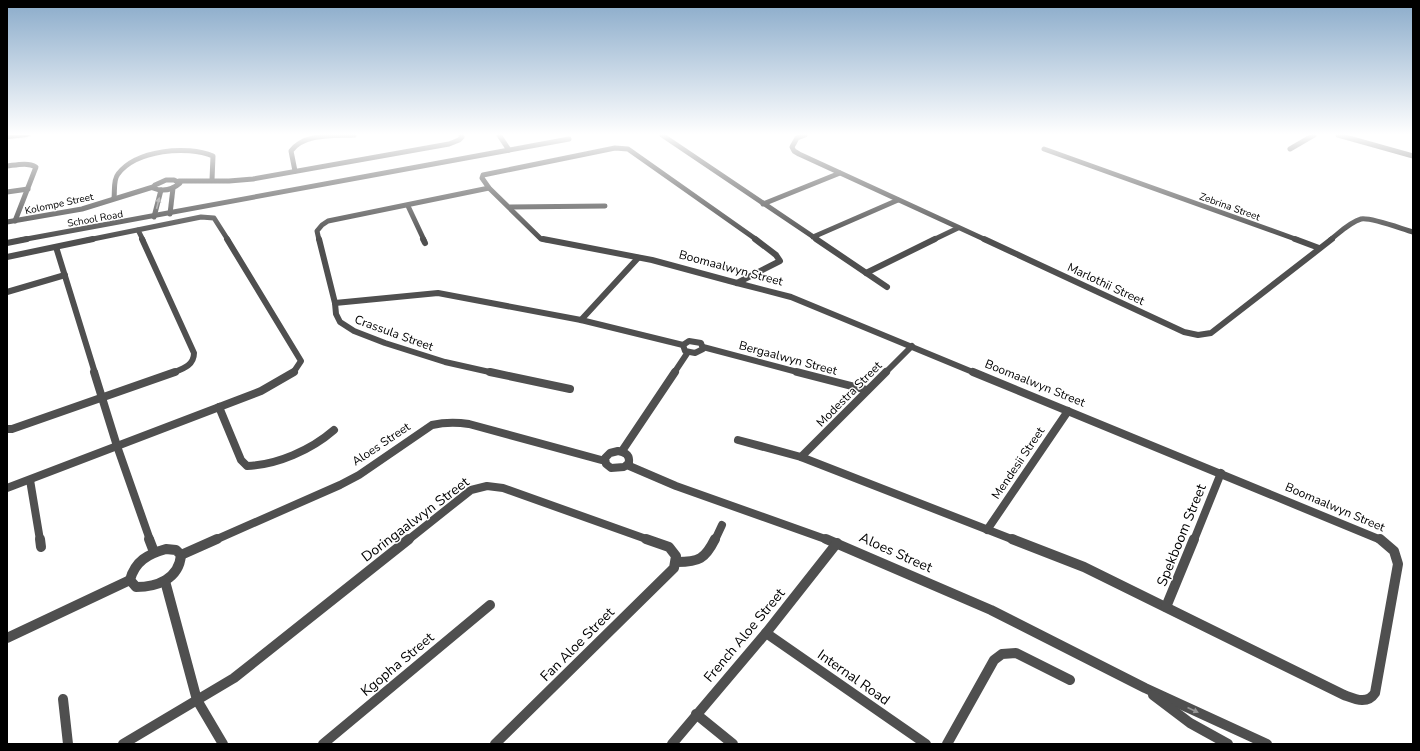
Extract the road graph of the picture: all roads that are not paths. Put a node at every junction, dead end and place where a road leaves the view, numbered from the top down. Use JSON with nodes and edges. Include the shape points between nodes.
{"nodes":[{"id":1,"x":35,"y":170,"type":"edge"},
{"id":2,"x":121,"y":170,"type":"edge"},
{"id":3,"x":212,"y":170,"type":"edge"},
{"id":4,"x":300,"y":170,"type":"edge"},
{"id":5,"x":403,"y":170,"type":"edge"},
{"id":6,"x":503,"y":170,"type":"edge"},
{"id":7,"x":657,"y":170,"type":"edge"},
{"id":8,"x":713,"y":170,"type":"edge"},
{"id":9,"x":834,"y":170,"type":"edge"},
{"id":10,"x":1102,"y":170,"type":"edge"},
{"id":11,"x":295,"y":171,"type":"joint"},
{"id":12,"x":840,"y":173,"type":"junction"},
{"id":13,"x":212,"y":180,"type":"junction"},
{"id":14,"x":179,"y":181,"type":"junction"},
{"id":15,"x":153,"y":187,"type":"junction"},
{"id":16,"x":173,"y":188,"type":"junction"},
{"id":17,"x":488,"y":188,"type":"junction"},
{"id":18,"x":28,"y":189,"type":"junction"},
{"id":19,"x":161,"y":190,"type":"junction"},
{"id":20,"x":7,"y":192,"type":"edge"},
{"id":21,"x":114,"y":198,"type":"junction"},
{"id":22,"x":898,"y":200,"type":"junction"},
{"id":23,"x":763,"y":204,"type":"junction"},
{"id":24,"x":408,"y":206,"type":"junction"},
{"id":25,"x":605,"y":206,"type":"dead end"},
{"id":26,"x":510,"y":207,"type":"junction"},
{"id":27,"x":170,"y":214,"type":"junction"},
{"id":28,"x":154,"y":217,"type":"junction"},
{"id":29,"x":15,"y":221,"type":"junction"},
{"id":30,"x":7,"y":222,"type":"edge"},
{"id":31,"x":958,"y":228,"type":"junction"},
{"id":32,"x":138,"y":230,"type":"junction"},
{"id":33,"x":1413,"y":232,"type":"edge"},
{"id":34,"x":813,"y":238,"type":"junction"},
{"id":35,"x":7,"y":243,"type":"edge"},
{"id":36,"x":425,"y":243,"type":"dead end"},
{"id":37,"x":56,"y":247,"type":"junction"},
{"id":38,"x":1319,"y":248,"type":"junction"},
{"id":39,"x":7,"y":257,"type":"edge"},
{"id":40,"x":638,"y":258,"type":"junction"},
{"id":41,"x":866,"y":273,"type":"junction"},
{"id":42,"x":65,"y":275,"type":"junction"},
{"id":43,"x":737,"y":283,"type":"junction"},
{"id":44,"x":887,"y":287,"type":"dead end"},
{"id":45,"x":7,"y":292,"type":"edge"},
{"id":46,"x":335,"y":302,"type":"junction"},
{"id":47,"x":581,"y":320,"type":"junction"},
{"id":48,"x":683,"y":345,"type":"junction"},
{"id":49,"x":703,"y":346,"type":"junction"},
{"id":50,"x":912,"y":346,"type":"junction"},
{"id":51,"x":688,"y":352,"type":"junction"},
{"id":52,"x":570,"y":389,"type":"dead end"},
{"id":53,"x":867,"y":390,"type":"junction"},
{"id":54,"x":102,"y":398,"type":"junction"},
{"id":55,"x":220,"y":407,"type":"junction"},
{"id":56,"x":1068,"y":411,"type":"junction"},
{"id":57,"x":7,"y":429,"type":"edge"},
{"id":58,"x":334,"y":430,"type":"dead end"},
{"id":59,"x":738,"y":440,"type":"dead end"},
{"id":60,"x":118,"y":446,"type":"junction"},
{"id":61,"x":622,"y":451,"type":"junction"},
{"id":62,"x":801,"y":457,"type":"junction"},
{"id":63,"x":605,"y":461,"type":"junction"},
{"id":64,"x":627,"y":465,"type":"junction"},
{"id":65,"x":1221,"y":473,"type":"junction"},
{"id":66,"x":30,"y":480,"type":"junction"},
{"id":67,"x":7,"y":488,"type":"edge"},
{"id":68,"x":722,"y":525,"type":"dead end"},
{"id":69,"x":987,"y":530,"type":"junction"},
{"id":70,"x":837,"y":543,"type":"junction"},
{"id":71,"x":41,"y":547,"type":"dead end"},
{"id":72,"x":154,"y":552,"type":"junction"},
{"id":73,"x":181,"y":555,"type":"junction"},
{"id":74,"x":677,"y":559,"type":"junction"},
{"id":75,"x":130,"y":580,"type":"junction"},
{"id":76,"x":165,"y":581,"type":"junction"},
{"id":77,"x":490,"y":605,"type":"dead end"},
{"id":78,"x":1166,"y":607,"type":"junction"},
{"id":79,"x":766,"y":633,"type":"junction"},
{"id":80,"x":7,"y":638,"type":"edge"},
{"id":81,"x":1070,"y":680,"type":"dead end"},
{"id":82,"x":1145,"y":688,"type":"junction"},
{"id":83,"x":63,"y":698,"type":"dead end"},
{"id":84,"x":197,"y":700,"type":"junction"},
{"id":85,"x":696,"y":714,"type":"junction"},
{"id":86,"x":68,"y":744,"type":"edge"},
{"id":87,"x":123,"y":744,"type":"edge"},
{"id":88,"x":224,"y":744,"type":"edge"},
{"id":89,"x":323,"y":744,"type":"edge"},
{"id":90,"x":495,"y":744,"type":"edge"},
{"id":91,"x":672,"y":744,"type":"edge"},
{"id":92,"x":733,"y":744,"type":"edge"},
{"id":93,"x":926,"y":744,"type":"edge"},
{"id":94,"x":947,"y":744,"type":"edge"},
{"id":95,"x":1228,"y":744,"type":"edge"},
{"id":96,"x":1266,"y":744,"type":"edge"}],
"edges":[{"from":1,"to":18,"type":"street"},
{"from":2,"to":21,"type":"street","via":[[116,176]]},
{"from":3,"to":13,"type":"street"},
{"from":4,"to":11,"type":"street"},
{"from":5,"to":27,"type":"street","name":"School Road"},
{"from":6,"to":17,"type":"street","via":[[483,175],[482,178]]},
{"from":7,"to":43,"type":"street","via":[[768,249],[780,261]]},
{"from":8,"to":23,"type":"street"},
{"from":9,"to":12,"type":"street","name":"Marlothii Street"},
{"from":10,"to":38,"type":"street","name":"Zebrina Street"},
{"from":11,"to":13,"type":"street","via":[[253,179]]},
{"from":12,"to":22,"type":"street","name":"Marlothii Street"},
{"from":12,"to":23,"type":"street"},
{"from":13,"to":14,"type":"street"},
{"from":14,"to":15,"type":"street","name":"Kolompe Street","via":[[166,180]]},
{"from":14,"to":16,"type":"street"},
{"from":15,"to":19,"type":"street"},
{"from":15,"to":21,"type":"street","name":"Kolompe Street"},
{"from":16,"to":19,"type":"street"},
{"from":16,"to":27,"type":"street"},
{"from":17,"to":24,"type":"street","name":"Crassula Street"},
{"from":17,"to":26,"type":"street","name":"Boomaalwyn Street"},
{"from":18,"to":20,"type":"street"},
{"from":18,"to":29,"type":"street"},
{"from":28,"to":19,"type":"street","one_way":true},
{"from":21,"to":29,"type":"street","name":"Kolompe Street","via":[[82,209]]},
{"from":22,"to":31,"type":"street","name":"Marlothii Street"},
{"from":22,"to":34,"type":"street"},
{"from":23,"to":34,"type":"street"},
{"from":24,"to":36,"type":"street"},
{"from":24,"to":46,"type":"street","name":"Crassula Street","via":[[333,220],[318,226]]},
{"from":25,"to":26,"type":"street"},
{"from":26,"to":40,"type":"street","name":"Boomaalwyn Street","via":[[540,238]]},
{"from":27,"to":28,"type":"street","name":"School Road"},
{"from":28,"to":35,"type":"street","name":"School Road"},
{"from":29,"to":30,"type":"street","name":"Kolompe Street"},
{"from":31,"to":38,"type":"street","name":"Marlothii Street","via":[[1184,332],[1199,336],[1210,333]]},
{"from":31,"to":41,"type":"street"},
{"from":32,"to":37,"type":"street"},
{"from":32,"to":54,"type":"street","via":[[194,353],[194,358],[185,368]]},
{"from":32,"to":55,"type":"street","via":[[201,217],[214,218],[301,361],[294,372],[276,383]]},
{"from":33,"to":38,"type":"street","name":"Marlothii Street","via":[[1360,219]]},
{"from":34,"to":41,"type":"street"},
{"from":37,"to":39,"type":"street"},
{"from":37,"to":42,"type":"street"},
{"from":40,"to":43,"type":"street","name":"Boomaalwyn Street"},
{"from":40,"to":47,"type":"street"},
{"from":41,"to":44,"type":"street"},
{"from":42,"to":45,"type":"street"},
{"from":42,"to":54,"type":"street"},
{"from":43,"to":50,"type":"street","name":"Boomaalwyn Street","via":[[796,299]]},
{"from":46,"to":47,"type":"street","via":[[438,293]]},
{"from":46,"to":52,"type":"street","name":"Crassula Street","via":[[340,322],[354,331],[385,343],[445,362]]},
{"from":47,"to":48,"type":"street"},
{"from":48,"to":49,"type":"street","via":[[693,340],[699,341]]},
{"from":48,"to":51,"type":"street","via":[[683,349]]},
{"from":49,"to":51,"type":"street","via":[[699,352]]},
{"from":49,"to":53,"type":"street","name":"Bergaalwyn Street"},
{"from":50,"to":53,"type":"street","name":"Modestra Street"},
{"from":50,"to":56,"type":"street","name":"Boomaalwyn Street"},
{"from":51,"to":61,"type":"street"},
{"from":53,"to":62,"type":"street","name":"Modestra Street"},
{"from":54,"to":57,"type":"street"},
{"from":54,"to":60,"type":"street"},
{"from":55,"to":58,"type":"street","via":[[241,460],[247,466],[267,464],[327,438]]},
{"from":55,"to":60,"type":"street"},
{"from":56,"to":65,"type":"street","name":"Boomaalwyn Street"},
{"from":56,"to":69,"type":"street","name":"Mendesii Street"},
{"from":59,"to":62,"type":"street","name":"Boomaalwyn Street"},
{"from":60,"to":66,"type":"street"},
{"from":60,"to":72,"type":"street"},
{"from":61,"to":63,"type":"street","via":[[610,453]]},
{"from":61,"to":64,"type":"street","via":[[629,457]]},
{"from":62,"to":69,"type":"street","name":"Boomaalwyn Street"},
{"from":63,"to":64,"type":"street","via":[[611,468],[619,469]]},
{"from":63,"to":73,"type":"street","name":"Aloes Street","via":[[469,424],[441,422],[432,425],[360,475]]},
{"from":64,"to":70,"type":"street","name":"Aloes Street","via":[[676,486]]},
{"from":65,"to":78,"type":"street","name":"Spekboom Street"},
{"from":65,"to":78,"type":"street","name":"Boomaalwyn Street","via":[[1380,539],[1394,550],[1398,564],[1375,694],[1368,701],[1359,701],[1344,695]]},
{"from":66,"to":67,"type":"street"},
{"from":66,"to":71,"type":"street"},
{"from":68,"to":74,"type":"street","via":[[702,558],[695,561]]},
{"from":69,"to":78,"type":"street","name":"Boomaalwyn Street","via":[[1084,567]]},
{"from":70,"to":79,"type":"street","name":"French Aloe Street"},
{"from":70,"to":82,"type":"street","name":"Aloes Street","via":[[991,610]]},
{"from":72,"to":73,"type":"street","via":[[176,550]]},
{"from":72,"to":75,"type":"street","via":[[131,570]]},
{"from":73,"to":76,"type":"street","via":[[182,563],[176,573]]},
{"from":74,"to":84,"type":"street","name":"Doringaalwyn Street","via":[[674,550],[669,547],[496,486],[480,486],[471,490],[234,678]]},
{"from":74,"to":90,"type":"street","name":"Fan Aloe Street","via":[[674,568]]},
{"from":75,"to":76,"type":"street","via":[[136,587],[150,587]]},
{"from":75,"to":80,"type":"street"},
{"from":76,"to":84,"type":"street"},
{"from":77,"to":89,"type":"street","name":"Kgopha Street"},
{"from":79,"to":85,"type":"street","name":"French Aloe Street"},
{"from":79,"to":93,"type":"street","name":"Internal Road"},
{"from":81,"to":94,"type":"street","via":[[1016,653],[1002,654],[994,660]]},
{"from":82,"to":95,"type":"street","name":"Aloes Street","via":[[1190,723]]},
{"from":82,"to":96,"type":"street","name":"Aloes Street","one_way":true},
{"from":83,"to":86,"type":"street"},
{"from":84,"to":87,"type":"street","name":"Doringaalwyn Street"},
{"from":84,"to":88,"type":"street"},
{"from":85,"to":91,"type":"street","name":"French Aloe Street"},
{"from":85,"to":92,"type":"street"}]}
